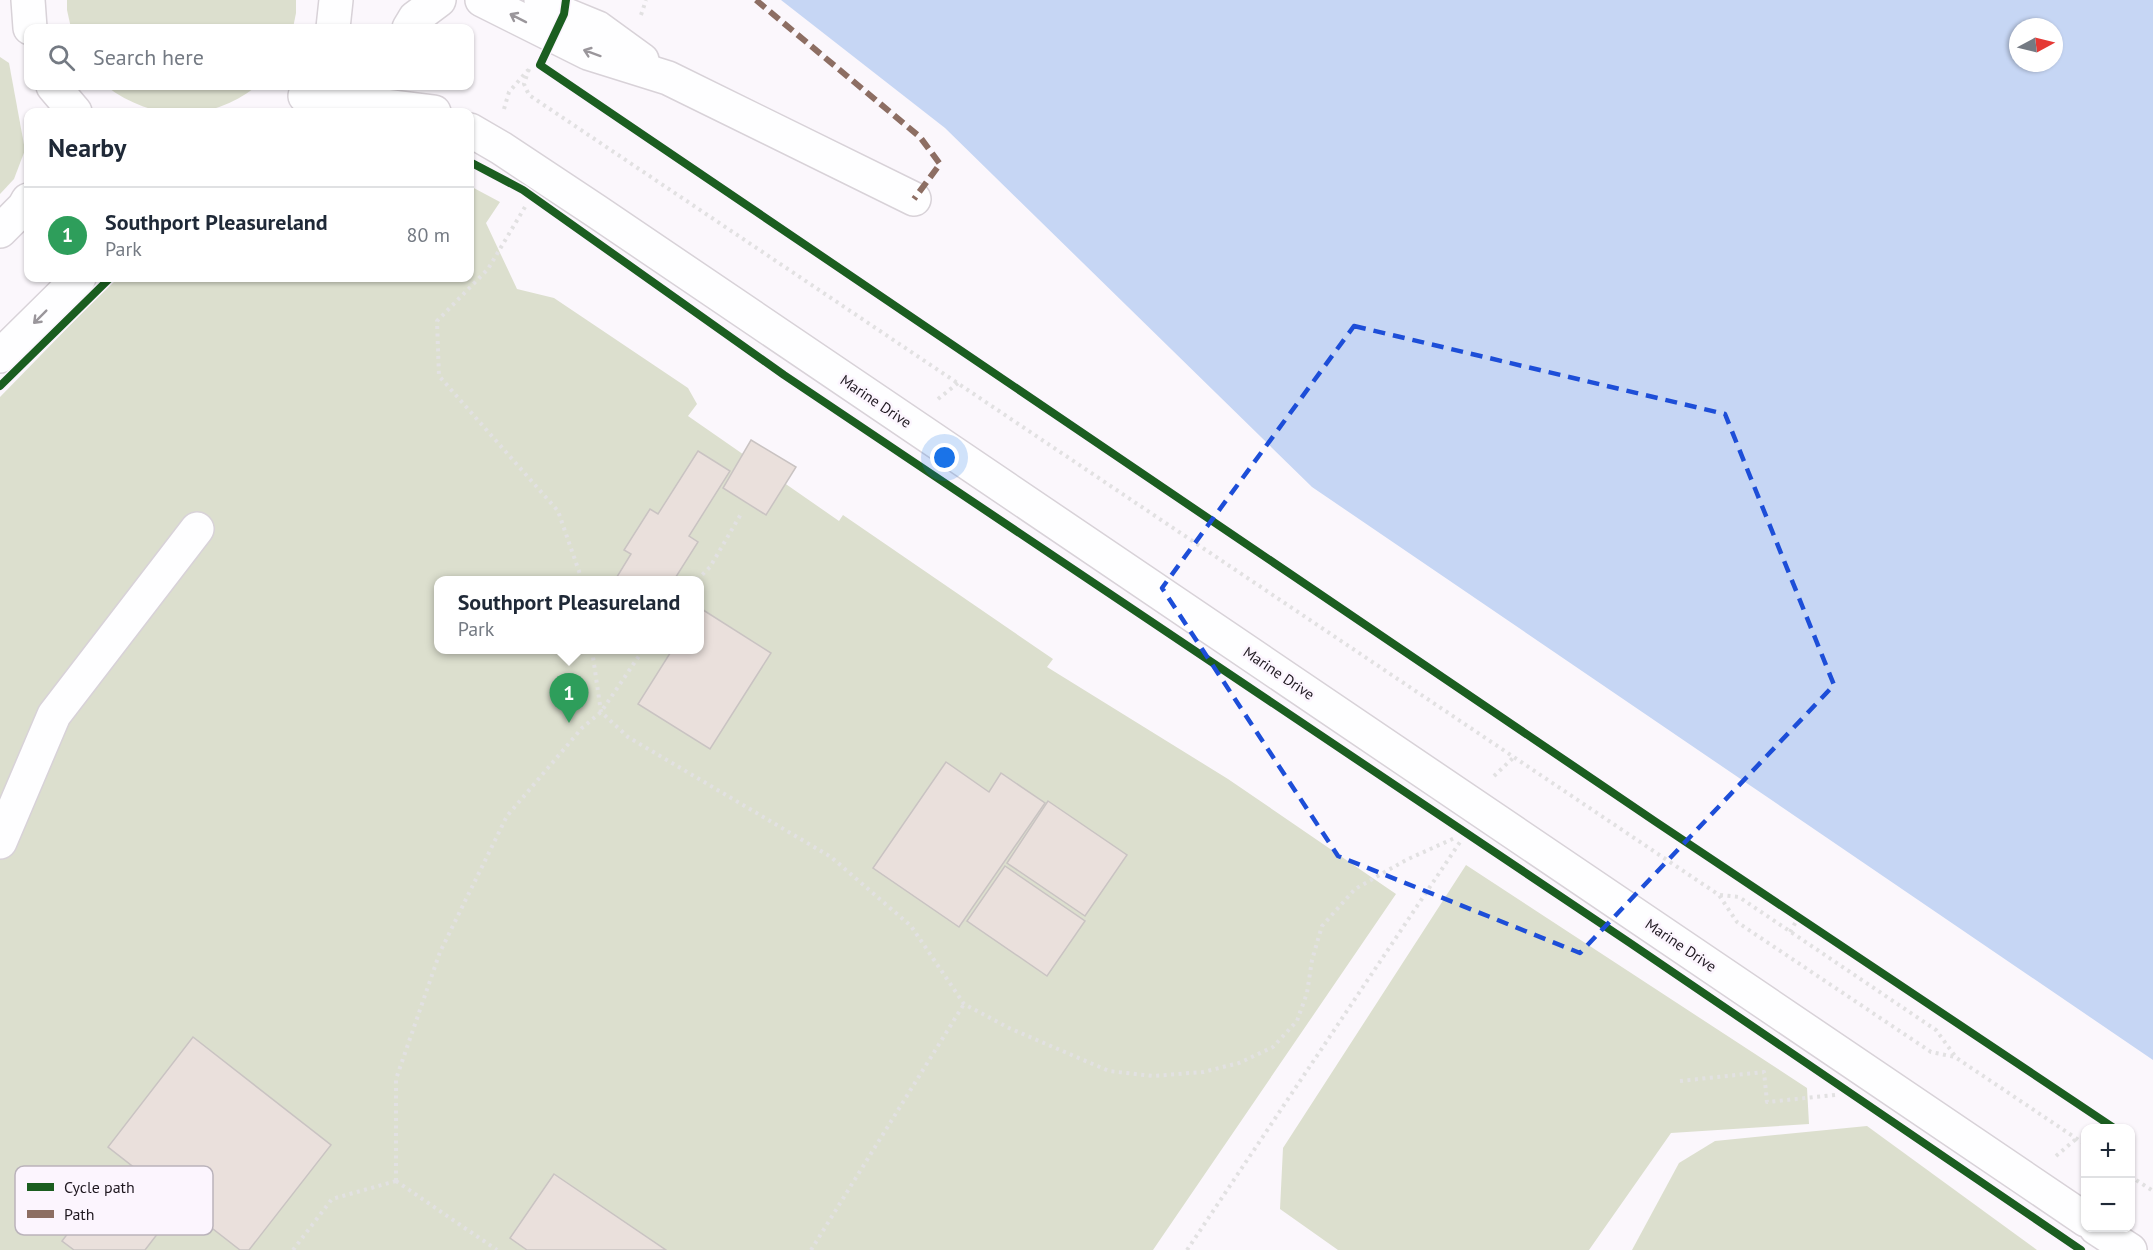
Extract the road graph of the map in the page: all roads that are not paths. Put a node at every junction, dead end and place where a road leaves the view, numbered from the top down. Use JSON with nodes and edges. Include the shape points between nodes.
{"nodes":[{"id":1,"x":439,"y":0,"type":"edge"},
{"id":2,"x":482,"y":0,"type":"edge"},
{"id":3,"x":541,"y":0,"type":"edge"},
{"id":4,"x":411,"y":24,"type":"edge"},
{"id":5,"x":668,"y":78,"type":"junction"},
{"id":6,"x":51,"y":90,"type":"edge"},
{"id":7,"x":55,"y":90,"type":"edge"},
{"id":8,"x":416,"y":90,"type":"edge"},
{"id":9,"x":301,"y":98,"type":"edge"},
{"id":10,"x":50,"y":108,"type":"edge"},
{"id":11,"x":71,"y":108,"type":"edge"},
{"id":12,"x":396,"y":108,"type":"edge"},
{"id":13,"x":437,"y":108,"type":"edge"},
{"id":14,"x":474,"y":132,"type":"edge"},
{"id":15,"x":914,"y":199,"type":"dead end"},
{"id":16,"x":24,"y":207,"type":"edge"},
{"id":17,"x":0,"y":231,"type":"edge"},
{"id":18,"x":75,"y":282,"type":"edge"},
{"id":19,"x":0,"y":356,"type":"edge"},
{"id":20,"x":197,"y":529,"type":"dead end"},
{"id":21,"x":0,"y":842,"type":"edge"},
{"id":22,"x":2081,"y":1217,"type":"edge"},
{"id":23,"x":2103,"y":1232,"type":"edge"},
{"id":24,"x":2130,"y":1250,"type":"edge"}],
"edges":[{"from":1,"to":4,"type":"street"},
{"from":5,"to":2,"type":"street","one_way":true,"via":[[588,52]]},
{"from":3,"to":5,"type":"street","via":[[598,28]]},
{"from":5,"to":15,"type":"street"},
{"from":6,"to":10,"type":"street"},
{"from":7,"to":11,"type":"street"},
{"from":8,"to":13,"type":"street"},
{"from":9,"to":12,"type":"street"},
{"from":14,"to":22,"type":"street","name":"Marine Drive","via":[[626,231]]},
{"from":16,"to":17,"type":"street"},
{"from":18,"to":19,"type":"street","one_way":true},
{"from":20,"to":21,"type":"street","via":[[54,715]]},
{"from":23,"to":24,"type":"street"}]}
